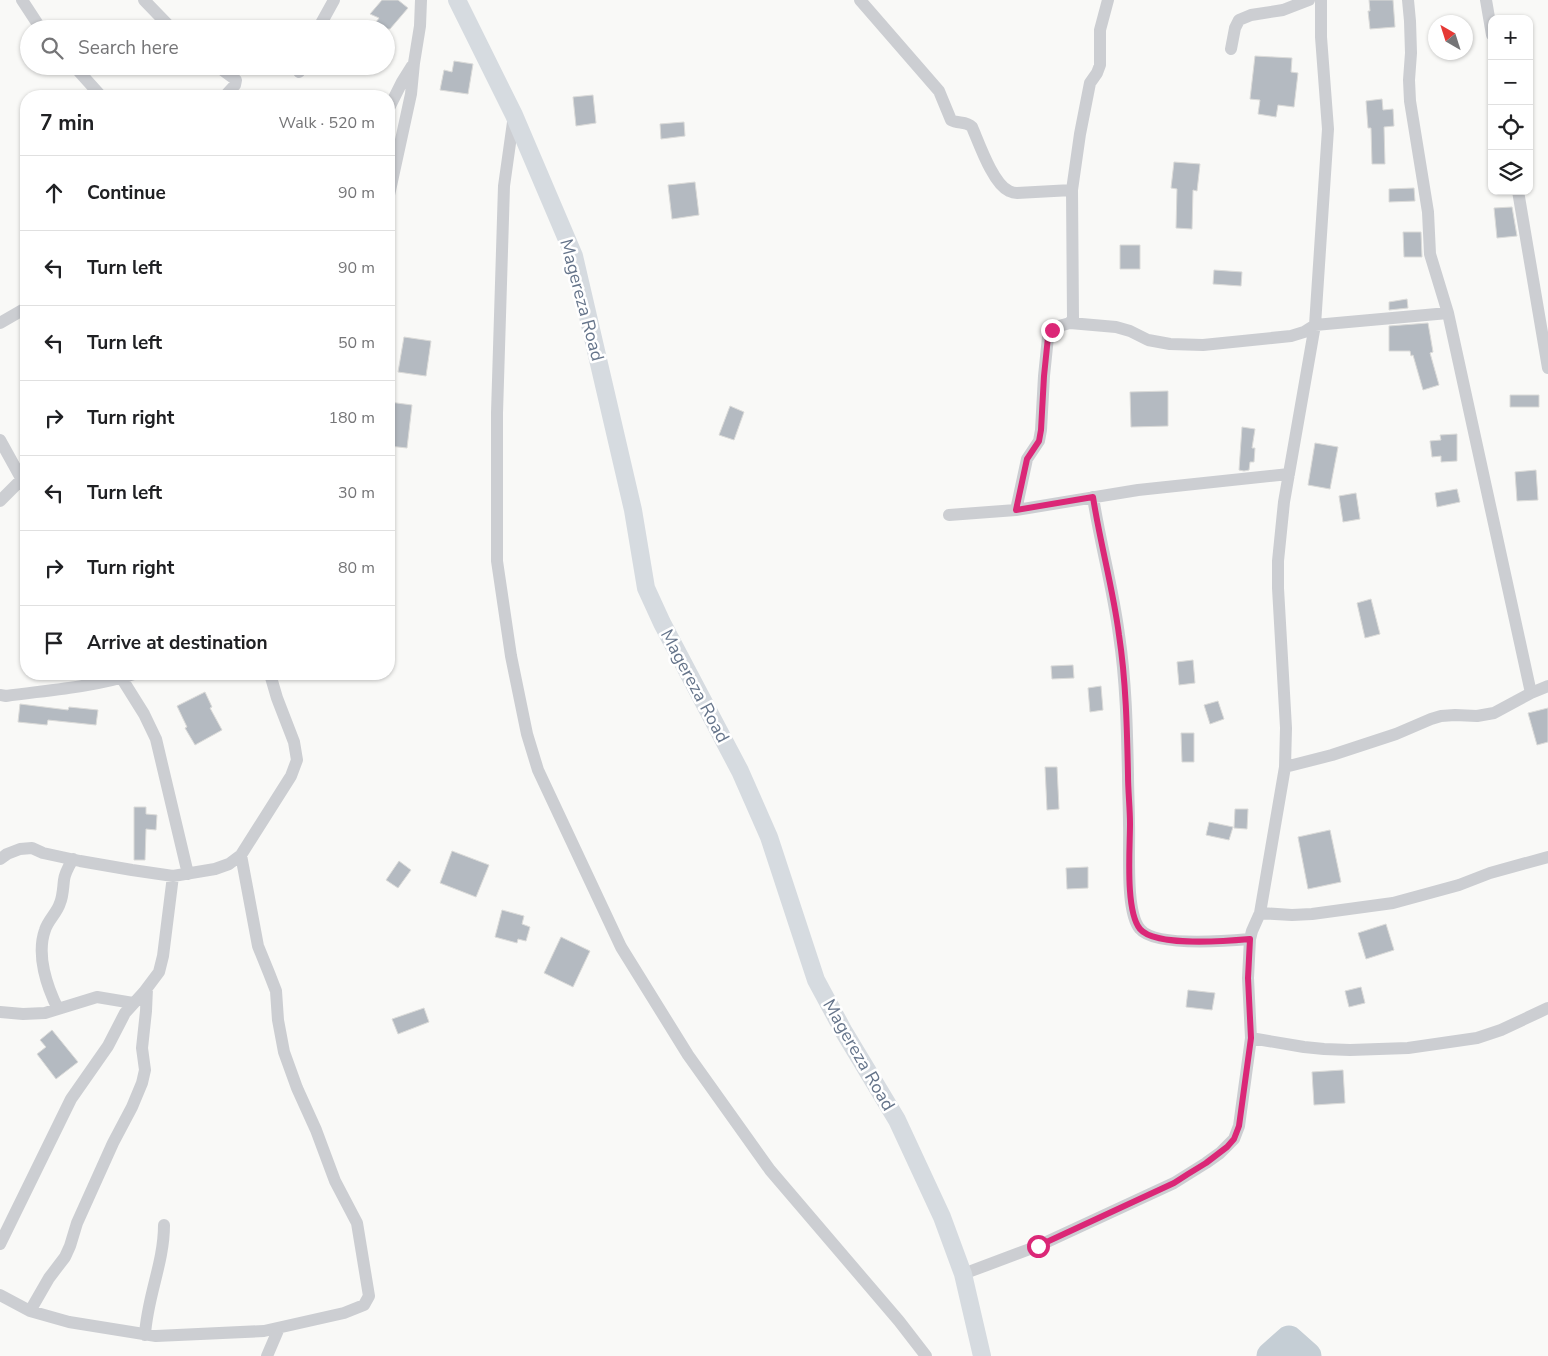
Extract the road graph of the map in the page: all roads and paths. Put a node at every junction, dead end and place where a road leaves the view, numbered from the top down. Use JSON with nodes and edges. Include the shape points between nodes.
{"nodes":[{"id":1,"x":22,"y":0,"type":"edge"},
{"id":2,"x":144,"y":0,"type":"edge"},
{"id":3,"x":334,"y":0,"type":"edge"},
{"id":4,"x":421,"y":0,"type":"edge"},
{"id":5,"x":456,"y":0,"type":"edge"},
{"id":6,"x":860,"y":0,"type":"edge"},
{"id":7,"x":1108,"y":0,"type":"edge"},
{"id":8,"x":1309,"y":0,"type":"edge"},
{"id":9,"x":1321,"y":0,"type":"edge"},
{"id":10,"x":1408,"y":0,"type":"edge"},
{"id":11,"x":1486,"y":0,"type":"edge"},
{"id":12,"x":1489,"y":15,"type":"edge"},
{"id":13,"x":36,"y":20,"type":"edge"},
{"id":14,"x":163,"y":20,"type":"edge"},
{"id":15,"x":323,"y":20,"type":"edge"},
{"id":16,"x":1231,"y":49,"type":"dead end"},
{"id":17,"x":414,"y":63,"type":"junction"},
{"id":18,"x":82,"y":75,"type":"edge"},
{"id":19,"x":229,"y":75,"type":"edge"},
{"id":20,"x":96,"y":90,"type":"edge"},
{"id":21,"x":230,"y":90,"type":"edge"},
{"id":22,"x":395,"y":96,"type":"edge"},
{"id":23,"x":514,"y":115,"type":"junction"},
{"id":24,"x":395,"y":168,"type":"edge"},
{"id":25,"x":1072,"y":190,"type":"junction"},
{"id":26,"x":1519,"y":195,"type":"edge"},
{"id":27,"x":20,"y":311,"type":"edge"},
{"id":28,"x":1448,"y":313,"type":"junction"},
{"id":29,"x":0,"y":323,"type":"edge"},
{"id":30,"x":1070,"y":323,"type":"junction"},
{"id":31,"x":1315,"y":325,"type":"junction"},
{"id":32,"x":1548,"y":368,"type":"edge"},
{"id":33,"x":0,"y":440,"type":"edge"},
{"id":34,"x":20,"y":472,"type":"edge"},
{"id":35,"x":1289,"y":474,"type":"junction"},
{"id":36,"x":20,"y":484,"type":"edge"},
{"id":37,"x":1093,"y":497,"type":"junction"},
{"id":38,"x":0,"y":501,"type":"edge"},
{"id":39,"x":1016,"y":510,"type":"junction"},
{"id":40,"x":949,"y":515,"type":"dead end"},
{"id":41,"x":101,"y":680,"type":"edge"},
{"id":42,"x":123,"y":680,"type":"edge"},
{"id":43,"x":272,"y":680,"type":"edge"},
{"id":44,"x":1548,"y":686,"type":"edge"},
{"id":45,"x":1531,"y":693,"type":"junction"},
{"id":46,"x":0,"y":695,"type":"edge"},
{"id":47,"x":1285,"y":767,"type":"junction"},
{"id":48,"x":241,"y":855,"type":"junction"},
{"id":49,"x":1548,"y":857,"type":"edge"},
{"id":50,"x":0,"y":859,"type":"edge"},
{"id":51,"x":74,"y":859,"type":"junction"},
{"id":52,"x":188,"y":874,"type":"junction"},
{"id":53,"x":173,"y":876,"type":"junction"},
{"id":54,"x":1260,"y":913,"type":"junction"},
{"id":55,"x":1250,"y":939,"type":"junction"},
{"id":56,"x":147,"y":988,"type":"junction"},
{"id":57,"x":133,"y":1003,"type":"junction"},
{"id":58,"x":1548,"y":1008,"type":"edge"},
{"id":59,"x":58,"y":1009,"type":"junction"},
{"id":60,"x":0,"y":1012,"type":"edge"},
{"id":61,"x":1251,"y":1038,"type":"junction"},
{"id":62,"x":164,"y":1225,"type":"dead end"},
{"id":63,"x":0,"y":1244,"type":"edge"},
{"id":64,"x":963,"y":1274,"type":"junction"},
{"id":65,"x":0,"y":1295,"type":"edge"},
{"id":66,"x":30,"y":1311,"type":"junction"},
{"id":67,"x":279,"y":1328,"type":"junction"},
{"id":68,"x":145,"y":1335,"type":"junction"},
{"id":69,"x":267,"y":1356,"type":"edge"},
{"id":70,"x":926,"y":1356,"type":"edge"},
{"id":71,"x":982,"y":1356,"type":"edge"}],
"edges":[{"from":1,"to":13,"type":"street"},
{"from":2,"to":14,"type":"street"},
{"from":3,"to":15,"type":"street"},
{"from":4,"to":17,"type":"street"},
{"from":5,"to":23,"type":"street","name":"Magereza Road"},
{"from":6,"to":25,"type":"street","via":[[939,91],[952,120],[972,127],[995,178],[1002,186],[1016,193]]},
{"from":7,"to":25,"type":"street","via":[[1100,30],[1100,65],[1090,83]]},
{"from":8,"to":16,"type":"street","via":[[1239,20],[1234,28]]},
{"from":9,"to":31,"type":"street","via":[[1328,129]]},
{"from":10,"to":28,"type":"street","via":[[1410,101],[1428,212],[1430,254]]},
{"from":11,"to":12,"type":"street"},
{"from":17,"to":22,"type":"street"},
{"from":17,"to":24,"type":"street"},
{"from":18,"to":20,"type":"street"},
{"from":19,"to":21,"type":"street","via":[[236,80]]},
{"from":23,"to":64,"type":"street","name":"Magereza Road","via":[[574,256],[633,510],[646,588],[740,771],[769,837],[816,980],[897,1120],[942,1217]]},
{"from":23,"to":70,"type":"street","via":[[504,186],[497,413],[497,561],[511,656],[538,770],[621,947],[688,1055],[770,1170],[900,1321]]},
{"from":25,"to":30,"type":"street","via":[[1073,318]]},
{"from":26,"to":32,"type":"street"},
{"from":27,"to":29,"type":"street"},
{"from":28,"to":31,"type":"street"},
{"from":28,"to":45,"type":"street"},
{"from":30,"to":31,"type":"street","via":[[1116,327],[1148,340],[1170,344],[1203,345],[1291,336]]},
{"from":30,"to":39,"type":"street","via":[[1052,330],[1048,337],[1039,441],[1027,459]]},
{"from":31,"to":35,"type":"street"},
{"from":33,"to":34,"type":"street"},
{"from":35,"to":37,"type":"street"},
{"from":35,"to":47,"type":"street","via":[[1278,561],[1286,719]]},
{"from":36,"to":38,"type":"street"},
{"from":37,"to":39,"type":"street"},
{"from":37,"to":55,"type":"street","via":[[1114,596],[1124,677],[1134,917],[1138,928],[1160,939]]},
{"from":39,"to":40,"type":"street"},
{"from":41,"to":46,"type":"street","via":[[58,689]]},
{"from":42,"to":52,"type":"street","via":[[156,739]]},
{"from":43,"to":48,"type":"street","via":[[294,742],[297,760],[292,776]]},
{"from":44,"to":45,"type":"street"},
{"from":45,"to":47,"type":"street","via":[[1494,712],[1436,718],[1324,758]]},
{"from":47,"to":54,"type":"street"},
{"from":48,"to":52,"type":"street","via":[[229,864]]},
{"from":48,"to":67,"type":"street","via":[[258,946],[276,991],[284,1052],[334,1181],[356,1223],[369,1296],[364,1305],[344,1313]]},
{"from":49,"to":54,"type":"street","via":[[1393,903],[1312,914]]},
{"from":50,"to":51,"type":"street","via":[[20,848],[32,848]]},
{"from":51,"to":53,"type":"street"},
{"from":51,"to":59,"type":"street","via":[[64,878],[59,906],[42,940],[41,952],[47,979]]},
{"from":52,"to":53,"type":"street"},
{"from":53,"to":56,"type":"street","via":[[163,956],[158,972]]},
{"from":54,"to":55,"type":"street"},
{"from":55,"to":61,"type":"street"},
{"from":56,"to":57,"type":"street"},
{"from":56,"to":66,"type":"street","via":[[142,1048],[145,1070],[140,1090],[77,1223],[65,1257]]},
{"from":57,"to":59,"type":"street","via":[[97,997]]},
{"from":57,"to":63,"type":"street","via":[[71,1099]]},
{"from":58,"to":61,"type":"street","via":[[1477,1038],[1408,1048],[1324,1049]]},
{"from":59,"to":60,"type":"street","via":[[45,1013]]},
{"from":61,"to":64,"type":"street","via":[[1239,1126],[1234,1139],[1220,1153],[1174,1183],[1038,1246]]},
{"from":62,"to":68,"type":"street","via":[[163,1251],[148,1307]]},
{"from":64,"to":71,"type":"street","name":"Magereza Road"},
{"from":65,"to":66,"type":"street"},
{"from":66,"to":68,"type":"street","via":[[69,1322]]},
{"from":67,"to":68,"type":"street"},
{"from":67,"to":69,"type":"street"}]}
